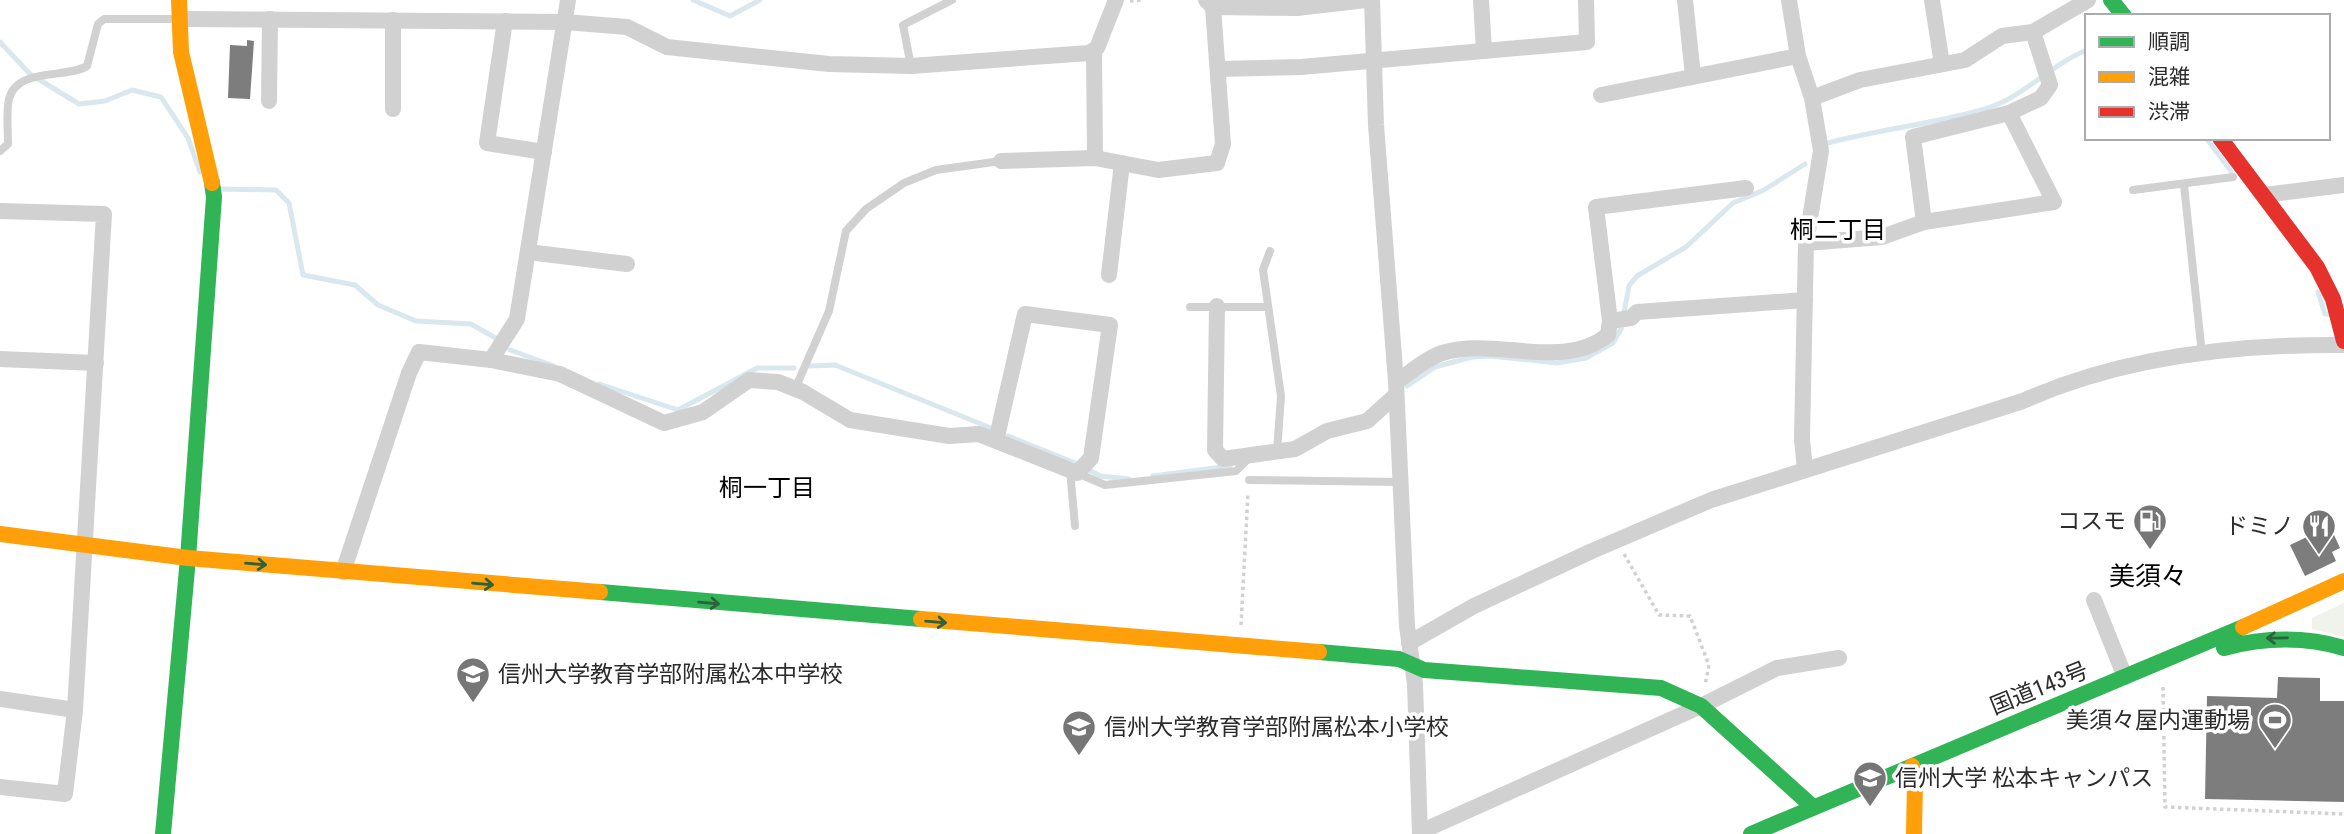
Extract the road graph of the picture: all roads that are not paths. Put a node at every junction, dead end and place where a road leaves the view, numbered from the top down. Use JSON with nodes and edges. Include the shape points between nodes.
{"nodes":[{"id":1,"x":179,"y":0,"type":"edge"},
{"id":2,"x":568,"y":0,"type":"edge"},
{"id":3,"x":952,"y":0,"type":"edge"},
{"id":4,"x":1116,"y":0,"type":"edge"},
{"id":5,"x":1366,"y":0,"type":"edge"},
{"id":6,"x":1372,"y":0,"type":"edge"},
{"id":7,"x":1481,"y":0,"type":"edge"},
{"id":8,"x":1586,"y":0,"type":"edge"},
{"id":9,"x":1685,"y":0,"type":"edge"},
{"id":10,"x":1789,"y":0,"type":"edge"},
{"id":11,"x":1932,"y":0,"type":"edge"},
{"id":12,"x":2088,"y":0,"type":"edge"},
{"id":13,"x":1210,"y":4,"type":"edge"},
{"id":14,"x":179,"y":19,"type":"junction"},
{"id":15,"x":270,"y":19,"type":"junction"},
{"id":16,"x":393,"y":20,"type":"junction"},
{"id":17,"x":505,"y":21,"type":"junction"},
{"id":18,"x":565,"y":22,"type":"junction"},
{"id":19,"x":2032,"y":32,"type":"junction"},
{"id":20,"x":1094,"y":50,"type":"junction"},
{"id":21,"x":1484,"y":51,"type":"junction"},
{"id":22,"x":1798,"y":56,"type":"junction"},
{"id":23,"x":1375,"y":60,"type":"junction"},
{"id":24,"x":1942,"y":64,"type":"junction"},
{"id":25,"x":911,"y":66,"type":"junction"},
{"id":26,"x":1219,"y":69,"type":"junction"},
{"id":27,"x":1693,"y":76,"type":"junction"},
{"id":28,"x":1601,"y":94,"type":"dead end"},
{"id":29,"x":1812,"y":98,"type":"junction"},
{"id":30,"x":269,"y":101,"type":"dead end"},
{"id":31,"x":393,"y":109,"type":"dead end"},
{"id":32,"x":2009,"y":113,"type":"junction"},
{"id":33,"x":2222,"y":140,"type":"edge"},
{"id":34,"x":0,"y":151,"type":"edge"},
{"id":35,"x":544,"y":152,"type":"junction"},
{"id":36,"x":1095,"y":158,"type":"junction"},
{"id":37,"x":1001,"y":161,"type":"joint"},
{"id":38,"x":1122,"y":163,"type":"junction"},
{"id":39,"x":2233,"y":177,"type":"dead end"},
{"id":40,"x":2184,"y":185,"type":"junction"},
{"id":41,"x":2344,"y":186,"type":"edge"},
{"id":42,"x":1746,"y":188,"type":"dead end"},
{"id":43,"x":2133,"y":190,"type":"dead end"},
{"id":44,"x":2264,"y":195,"type":"junction"},
{"id":45,"x":0,"y":211,"type":"edge"},
{"id":46,"x":1924,"y":222,"type":"junction"},
{"id":47,"x":1806,"y":243,"type":"junction"},
{"id":48,"x":1270,"y":251,"type":"dead end"},
{"id":49,"x":528,"y":252,"type":"junction"},
{"id":50,"x":627,"y":264,"type":"dead end"},
{"id":51,"x":1109,"y":275,"type":"dead end"},
{"id":52,"x":1805,"y":300,"type":"junction"},
{"id":53,"x":1217,"y":306,"type":"junction"},
{"id":54,"x":1190,"y":307,"type":"dead end"},
{"id":55,"x":1268,"y":307,"type":"junction"},
{"id":56,"x":1618,"y":320,"type":"junction"},
{"id":57,"x":2344,"y":343,"type":"edge"},
{"id":58,"x":2202,"y":354,"type":"junction"},
{"id":59,"x":0,"y":359,"type":"edge"},
{"id":60,"x":491,"y":360,"type":"junction"},
{"id":61,"x":96,"y":363,"type":"junction"},
{"id":62,"x":795,"y":389,"type":"junction"},
{"id":63,"x":1396,"y":389,"type":"junction"},
{"id":64,"x":996,"y":441,"type":"junction"},
{"id":65,"x":1277,"y":454,"type":"junction"},
{"id":66,"x":1250,"y":457,"type":"junction"},
{"id":67,"x":1805,"y":470,"type":"junction"},
{"id":68,"x":1074,"y":471,"type":"junction"},
{"id":69,"x":1249,"y":480,"type":"road end"},
{"id":70,"x":1400,"y":482,"type":"junction"},
{"id":71,"x":1075,"y":526,"type":"dead end"},
{"id":72,"x":0,"y":534,"type":"edge"},
{"id":73,"x":85,"y":544,"type":"junction"},
{"id":74,"x":188,"y":558,"type":"junction"},
{"id":75,"x":343,"y":572,"type":"junction"},
{"id":76,"x":2344,"y":581,"type":"edge"},
{"id":77,"x":2094,"y":600,"type":"dead end"},
{"id":78,"x":1409,"y":643,"type":"junction"},
{"id":79,"x":2201,"y":646,"type":"junction"},
{"id":80,"x":2344,"y":649,"type":"edge"},
{"id":81,"x":1839,"y":658,"type":"dead end"},
{"id":82,"x":1412,"y":664,"type":"junction"},
{"id":83,"x":2125,"y":677,"type":"junction"},
{"id":84,"x":0,"y":699,"type":"edge"},
{"id":85,"x":1701,"y":706,"type":"junction"},
{"id":86,"x":75,"y":710,"type":"junction"},
{"id":87,"x":1912,"y":766,"type":"junction"},
{"id":88,"x":0,"y":787,"type":"edge"},
{"id":89,"x":1812,"y":807,"type":"junction"},
{"id":90,"x":1420,"y":833,"type":"edge"},
{"id":91,"x":163,"y":834,"type":"edge"},
{"id":92,"x":1751,"y":834,"type":"edge"},
{"id":93,"x":1914,"y":834,"type":"edge"}],
"edges":[{"from":1,"to":14,"type":"main road"},
{"from":2,"to":18,"type":"street"},
{"from":3,"to":25,"type":"lane","via":[[903,25]]},
{"from":4,"to":20,"type":"street"},
{"from":5,"to":13,"type":"street","via":[[1297,8]]},
{"from":6,"to":23,"type":"street"},
{"from":7,"to":21,"type":"street"},
{"from":8,"to":21,"type":"street","via":[[1587,42]]},
{"from":9,"to":27,"type":"street"},
{"from":10,"to":22,"type":"street"},
{"from":11,"to":24,"type":"street"},
{"from":12,"to":19,"type":"street"},
{"from":13,"to":26,"type":"street"},
{"from":14,"to":15,"type":"street"},
{"from":14,"to":34,"type":"lane","via":[[104,19],[98,24],[88,66],[75,74],[28,79],[16,87],[9,98],[8,144]]},
{"from":14,"to":74,"type":"main road","via":[[187,88],[214,190]]},
{"from":15,"to":16,"type":"street"},
{"from":15,"to":30,"type":"street"},
{"from":16,"to":17,"type":"street"},
{"from":16,"to":31,"type":"street"},
{"from":17,"to":18,"type":"street"},
{"from":17,"to":35,"type":"street","via":[[487,143]]},
{"from":18,"to":25,"type":"street","via":[[627,27],[667,47],[829,64]]},
{"from":18,"to":35,"type":"street"},
{"from":19,"to":24,"type":"street","via":[[2002,36],[1965,60]]},
{"from":19,"to":32,"type":"street","via":[[2050,85],[2041,98]]},
{"from":20,"to":25,"type":"street"},
{"from":20,"to":36,"type":"street"},
{"from":21,"to":23,"type":"street"},
{"from":22,"to":27,"type":"street"},
{"from":22,"to":29,"type":"street"},
{"from":23,"to":26,"type":"street"},
{"from":23,"to":63,"type":"street"},
{"from":24,"to":29,"type":"street","via":[[1860,80]]},
{"from":26,"to":38,"type":"street","via":[[1223,144],[1217,163],[1158,170]]},
{"from":27,"to":28,"type":"street"},
{"from":29,"to":47,"type":"street","via":[[1821,151]]},
{"from":32,"to":46,"type":"street","via":[[1913,137]]},
{"from":32,"to":46,"type":"street","via":[[2054,202]]},
{"from":33,"to":44,"type":"main road"},
{"from":35,"to":49,"type":"street"},
{"from":36,"to":37,"type":"street"},
{"from":36,"to":38,"type":"street"},
{"from":37,"to":62,"type":"lane","via":[[936,170],[904,183],[866,209],[846,232],[829,311]]},
{"from":38,"to":51,"type":"street"},
{"from":39,"to":40,"type":"lane"},
{"from":40,"to":43,"type":"lane"},
{"from":40,"to":58,"type":"lane"},
{"from":41,"to":44,"type":"street"},
{"from":42,"to":56,"type":"street","via":[[1596,206]]},
{"from":44,"to":57,"type":"main road","via":[[2317,268],[2333,299]]},
{"from":45,"to":61,"type":"street","via":[[104,214]]},
{"from":46,"to":47,"type":"street","via":[[1882,237]]},
{"from":47,"to":52,"type":"street"},
{"from":48,"to":55,"type":"lane","via":[[1263,270]]},
{"from":49,"to":50,"type":"street"},
{"from":49,"to":60,"type":"street","via":[[517,319]]},
{"from":52,"to":56,"type":"street","via":[[1637,312]]},
{"from":52,"to":67,"type":"street"},
{"from":53,"to":54,"type":"lane"},
{"from":53,"to":55,"type":"lane"},
{"from":53,"to":66,"type":"street","via":[[1215,450],[1223,459]]},
{"from":55,"to":65,"type":"lane","via":[[1281,396]]},
{"from":56,"to":63,"type":"street","via":[[1597,344],[1555,353],[1490,347],[1441,353]]},
{"from":57,"to":58,"type":"street"},
{"from":58,"to":67,"type":"street","via":[[2064,382],[2022,401]]},
{"from":59,"to":61,"type":"street"},
{"from":60,"to":62,"type":"street","via":[[560,374],[664,423],[703,412],[749,380],[778,382]]},
{"from":60,"to":75,"type":"street","via":[[419,352]]},
{"from":61,"to":73,"type":"street"},
{"from":62,"to":64,"type":"street","via":[[850,420],[949,436],[979,434]]},
{"from":63,"to":65,"type":"street","via":[[1367,421],[1327,431]]},
{"from":63,"to":70,"type":"street"},
{"from":64,"to":68,"type":"street"},
{"from":64,"to":68,"type":"street","via":[[1025,314],[1110,325],[1091,458]]},
{"from":65,"to":66,"type":"street"},
{"from":66,"to":68,"type":"lane","via":[[1236,471],[1105,485]]},
{"from":67,"to":78,"type":"street","via":[[1711,500],[1616,540],[1474,606]]},
{"from":68,"to":71,"type":"lane"},
{"from":69,"to":70,"type":"lane"},
{"from":70,"to":78,"type":"street"},
{"from":72,"to":73,"type":"main road"},
{"from":73,"to":74,"type":"main road"},
{"from":73,"to":86,"type":"street"},
{"from":74,"to":75,"type":"main road","one_way":true},
{"from":74,"to":91,"type":"main road"},
{"from":75,"to":82,"type":"main road","one_way":true,"via":[[1399,659]]},
{"from":76,"to":79,"type":"main road","name":"国道143号"},
{"from":77,"to":83,"type":"street"},
{"from":78,"to":82,"type":"street"},
{"from":80,"to":79,"type":"main road","one_way":true,"via":[[2284,638],[2253,639],[2218,650]]},
{"from":79,"to":83,"type":"main road","name":"国道143号"},
{"from":81,"to":85,"type":"street","via":[[1777,668]]},
{"from":82,"to":85,"type":"main road","via":[[1424,670],[1661,688]]},
{"from":82,"to":90,"type":"street"},
{"from":83,"to":87,"type":"main road","name":"国道143号"},
{"from":84,"to":86,"type":"street"},
{"from":85,"to":89,"type":"main road"},
{"from":85,"to":90,"type":"street"},
{"from":86,"to":88,"type":"street","via":[[65,794]]},
{"from":87,"to":89,"type":"main road","name":"国道143号"},
{"from":87,"to":93,"type":"main road"},
{"from":89,"to":92,"type":"main road","name":"国道143号"}]}
